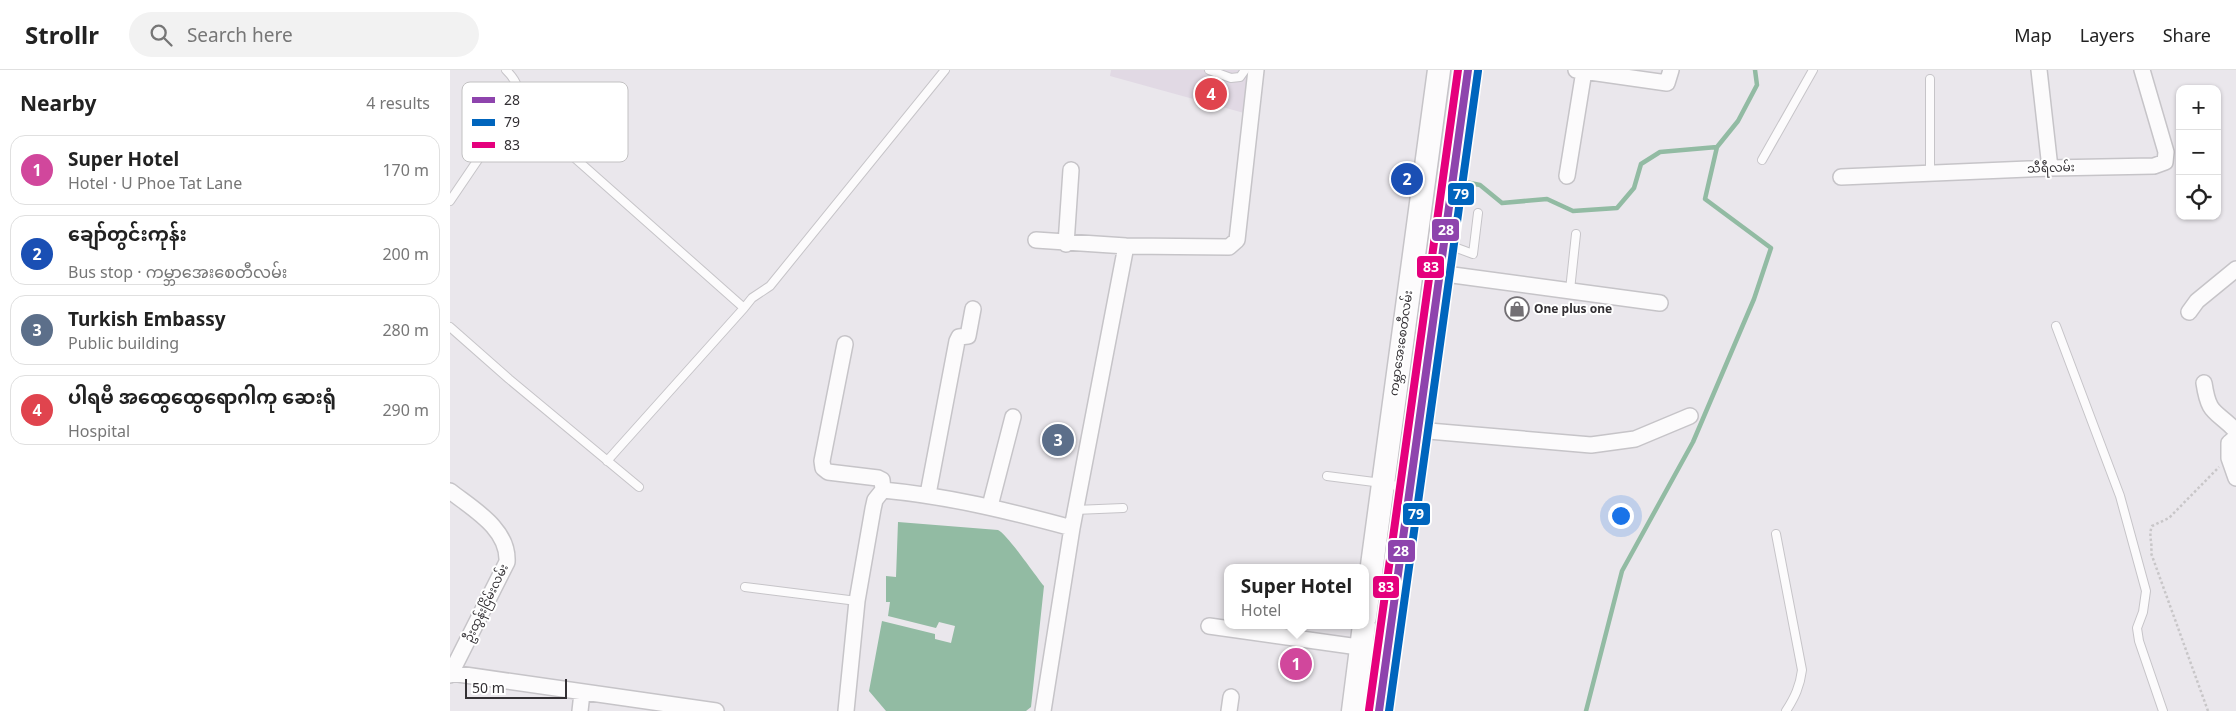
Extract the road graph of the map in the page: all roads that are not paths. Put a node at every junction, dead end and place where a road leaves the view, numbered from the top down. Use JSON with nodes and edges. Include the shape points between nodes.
{"nodes":[{"id":1,"x":506,"y":70,"type":"edge"},
{"id":2,"x":945,"y":70,"type":"edge"},
{"id":3,"x":1208,"y":70,"type":"edge"},
{"id":4,"x":1245,"y":70,"type":"edge"},
{"id":5,"x":1256,"y":70,"type":"edge"},
{"id":6,"x":1439,"y":70,"type":"edge"},
{"id":7,"x":1468,"y":70,"type":"edge"},
{"id":8,"x":1671,"y":70,"type":"edge"},
{"id":9,"x":1813,"y":70,"type":"edge"},
{"id":10,"x":2039,"y":70,"type":"edge"},
{"id":11,"x":2142,"y":70,"type":"edge"},
{"id":12,"x":1580,"y":71,"type":"edge"},
{"id":13,"x":1930,"y":79,"type":"dead end"},
{"id":14,"x":517,"y":82,"type":"edge"},
{"id":15,"x":1434,"y":102,"type":"junction"},
{"id":16,"x":1462,"y":107,"type":"junction"},
{"id":17,"x":1762,"y":160,"type":"dead end"},
{"id":18,"x":476,"y":162,"type":"edge"},
{"id":19,"x":581,"y":162,"type":"edge"},
{"id":20,"x":2050,"y":168,"type":"junction"},
{"id":21,"x":1071,"y":170,"type":"dead end"},
{"id":22,"x":1930,"y":174,"type":"junction"},
{"id":23,"x":1567,"y":176,"type":"dead end"},
{"id":24,"x":1841,"y":177,"type":"dead end"},
{"id":25,"x":450,"y":200,"type":"edge"},
{"id":26,"x":1478,"y":213,"type":"dead end"},
{"id":27,"x":1576,"y":234,"type":"dead end"},
{"id":28,"x":1036,"y":240,"type":"dead end"},
{"id":29,"x":1442,"y":243,"type":"junction"},
{"id":30,"x":1066,"y":244,"type":"junction"},
{"id":31,"x":1126,"y":246,"type":"junction"},
{"id":32,"x":2236,"y":269,"type":"edge"},
{"id":33,"x":1411,"y":270,"type":"junction"},
{"id":34,"x":1438,"y":273,"type":"junction"},
{"id":35,"x":1570,"y":290,"type":"junction"},
{"id":36,"x":1660,"y":303,"type":"dead end"},
{"id":37,"x":744,"y":308,"type":"junction"},
{"id":38,"x":973,"y":309,"type":"dead end"},
{"id":39,"x":2188,"y":312,"type":"dead end"},
{"id":40,"x":2056,"y":326,"type":"dead end"},
{"id":41,"x":450,"y":328,"type":"edge"},
{"id":42,"x":845,"y":344,"type":"dead end"},
{"id":43,"x":2204,"y":383,"type":"dead end"},
{"id":44,"x":1690,"y":416,"type":"dead end"},
{"id":45,"x":1013,"y":417,"type":"dead end"},
{"id":46,"x":1417,"y":430,"type":"junction"},
{"id":47,"x":2236,"y":431,"type":"edge"},
{"id":48,"x":2236,"y":437,"type":"edge"},
{"id":49,"x":607,"y":461,"type":"junction"},
{"id":50,"x":1327,"y":476,"type":"dead end"},
{"id":51,"x":2236,"y":478,"type":"edge"},
{"id":52,"x":1382,"y":483,"type":"junction"},
{"id":53,"x":639,"y":487,"type":"dead end"},
{"id":54,"x":1408,"y":489,"type":"junction"},
{"id":55,"x":883,"y":490,"type":"junction"},
{"id":56,"x":450,"y":491,"type":"edge"},
{"id":57,"x":928,"y":494,"type":"junction"},
{"id":58,"x":990,"y":506,"type":"junction"},
{"id":59,"x":1123,"y":508,"type":"dead end"},
{"id":60,"x":1075,"y":510,"type":"junction"},
{"id":61,"x":1072,"y":528,"type":"junction"},
{"id":62,"x":1776,"y":534,"type":"dead end"},
{"id":63,"x":1369,"y":585,"type":"edge"},
{"id":64,"x":746,"y":587,"type":"dead end"},
{"id":65,"x":857,"y":601,"type":"junction"},
{"id":66,"x":1209,"y":626,"type":"dead end"},
{"id":67,"x":1224,"y":628,"type":"edge"},
{"id":68,"x":1231,"y":629,"type":"edge"},
{"id":69,"x":1363,"y":629,"type":"edge"},
{"id":70,"x":1361,"y":647,"type":"junction"},
{"id":71,"x":1387,"y":651,"type":"junction"},
{"id":72,"x":450,"y":674,"type":"edge"},
{"id":73,"x":582,"y":693,"type":"junction"},
{"id":74,"x":580,"y":711,"type":"edge"},
{"id":75,"x":716,"y":711,"type":"edge"},
{"id":76,"x":846,"y":711,"type":"edge"},
{"id":77,"x":1043,"y":711,"type":"edge"},
{"id":78,"x":1353,"y":711,"type":"edge"},
{"id":79,"x":1379,"y":711,"type":"edge"},
{"id":80,"x":1786,"y":711,"type":"edge"},
{"id":81,"x":2163,"y":711,"type":"edge"}],
"edges":[{"from":1,"to":14,"type":"lane"},
{"from":2,"to":37,"type":"lane","via":[[770,286]]},
{"from":3,"to":4,"type":"lane","via":[[1231,78],[1240,77]]},
{"from":5,"to":31,"type":"street","via":[[1237,240],[1229,247]]},
{"from":6,"to":15,"type":"main road","name":"ကမ္ဘာအေးစေတီလမ်း"},
{"from":7,"to":16,"type":"main road"},
{"from":8,"to":12,"type":"street","via":[[1666,83]]},
{"from":9,"to":17,"type":"lane"},
{"from":10,"to":20,"type":"street"},
{"from":11,"to":20,"type":"street","name":"သီရီလမ်း","via":[[2166,152],[2165,162],[2154,166]]},
{"from":12,"to":23,"type":"street"},
{"from":13,"to":22,"type":"lane"},
{"from":15,"to":16,"type":"main road"},
{"from":15,"to":33,"type":"main road","name":"ကမ္ဘာအေးစေတီလမ်း"},
{"from":16,"to":29,"type":"main road"},
{"from":18,"to":25,"type":"lane"},
{"from":19,"to":37,"type":"lane"},
{"from":20,"to":22,"type":"street","name":"သီရီလမ်း"},
{"from":21,"to":30,"type":"street"},
{"from":22,"to":24,"type":"street","name":"သီရီလမ်း"},
{"from":26,"to":29,"type":"lane","via":[[1473,254]]},
{"from":27,"to":35,"type":"lane"},
{"from":28,"to":30,"type":"street"},
{"from":29,"to":34,"type":"main road"},
{"from":30,"to":31,"type":"street"},
{"from":31,"to":60,"type":"street"},
{"from":32,"to":39,"type":"street"},
{"from":33,"to":34,"type":"lane"},
{"from":33,"to":52,"type":"main road","name":"ကမ္ဘာအေးစေတီလမ်း"},
{"from":34,"to":35,"type":"street"},
{"from":34,"to":46,"type":"main road"},
{"from":35,"to":36,"type":"street"},
{"from":37,"to":49,"type":"lane"},
{"from":38,"to":57,"type":"street","via":[[968,336],[959,337],[957,341]]},
{"from":40,"to":81,"type":"lane","via":[[2123,505],[2146,591],[2137,628],[2139,641]]},
{"from":41,"to":49,"type":"lane"},
{"from":42,"to":55,"type":"street","via":[[823,468],[828,472],[878,478],[882,480]]},
{"from":43,"to":47,"type":"street","via":[[2207,401],[2214,413]]},
{"from":44,"to":46,"type":"street","via":[[1635,439],[1591,445]]},
{"from":45,"to":58,"type":"street"},
{"from":46,"to":54,"type":"main road"},
{"from":48,"to":51,"type":"street","via":[[2229,443],[2229,458]]},
{"from":49,"to":53,"type":"lane"},
{"from":50,"to":52,"type":"lane"},
{"from":52,"to":54,"type":"lane"},
{"from":52,"to":63,"type":"main road","name":"ကမ္ဘာအေးစေတီလမ်း"},
{"from":54,"to":71,"type":"main road"},
{"from":55,"to":57,"type":"street"},
{"from":55,"to":65,"type":"street","via":[[873,508]]},
{"from":56,"to":72,"type":"street","name":"ဦးထွန်းငြိမ်းလမ်း","via":[[492,526],[506,544],[507,562]]},
{"from":57,"to":58,"type":"street"},
{"from":58,"to":61,"type":"street"},
{"from":59,"to":60,"type":"lane"},
{"from":60,"to":61,"type":"street"},
{"from":61,"to":77,"type":"street"},
{"from":62,"to":80,"type":"lane","via":[[1802,670],[1801,684]]},
{"from":64,"to":65,"type":"lane"},
{"from":65,"to":76,"type":"street"},
{"from":66,"to":67,"type":"street"},
{"from":68,"to":70,"type":"street"},
{"from":69,"to":70,"type":"main road"},
{"from":70,"to":71,"type":"street"},
{"from":70,"to":78,"type":"main road"},
{"from":71,"to":79,"type":"main road"},
{"from":72,"to":73,"type":"street"},
{"from":73,"to":74,"type":"street"},
{"from":73,"to":75,"type":"street"}]}
